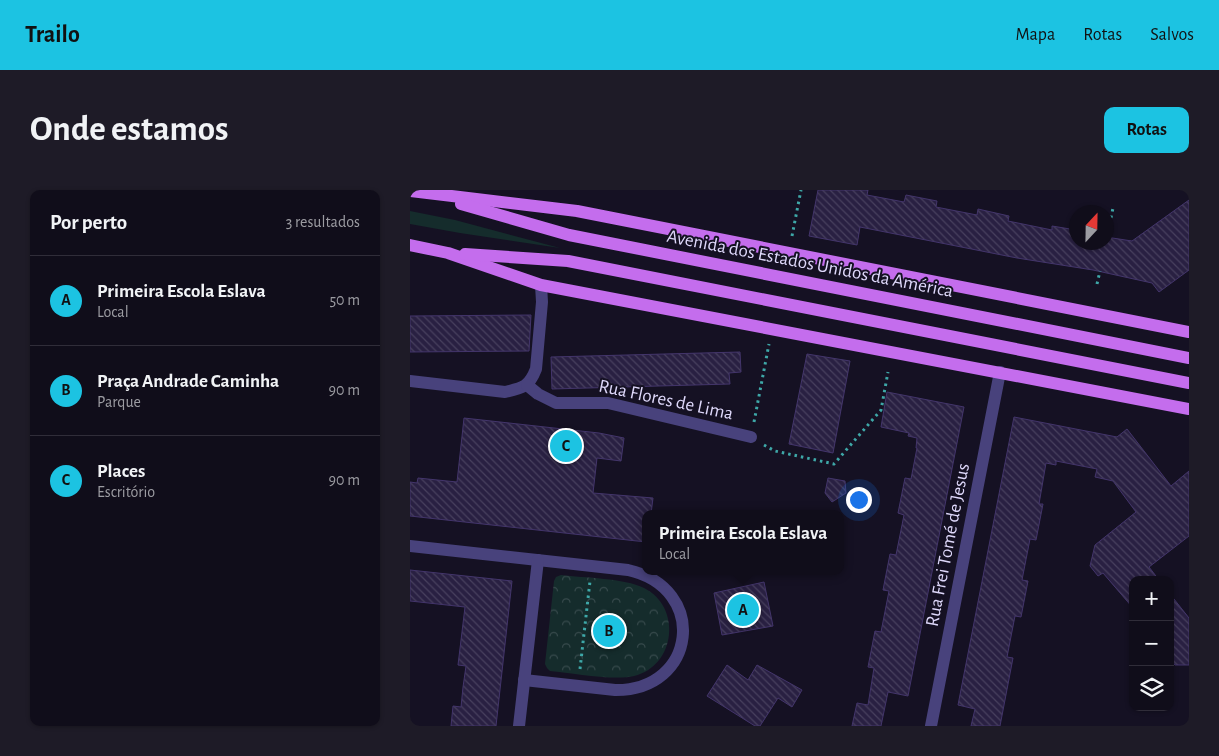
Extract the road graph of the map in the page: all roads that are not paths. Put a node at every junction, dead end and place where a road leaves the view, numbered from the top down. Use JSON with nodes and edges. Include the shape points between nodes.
{"nodes":[{"id":1,"x":410,"y":191,"type":"edge"},
{"id":2,"x":427,"y":194,"type":"junction"},
{"id":3,"x":410,"y":245,"type":"edge"},
{"id":4,"x":448,"y":253,"type":"junction"},
{"id":5,"x":541,"y":284,"type":"junction"},
{"id":6,"x":1189,"y":332,"type":"edge"},
{"id":7,"x":1189,"y":358,"type":"edge"},
{"id":8,"x":1000,"y":372,"type":"junction"},
{"id":9,"x":410,"y":381,"type":"edge"},
{"id":10,"x":1189,"y":383,"type":"edge"},
{"id":11,"x":527,"y":385,"type":"junction"},
{"id":12,"x":1189,"y":409,"type":"edge"},
{"id":13,"x":751,"y":437,"type":"road end"},
{"id":14,"x":410,"y":546,"type":"edge"},
{"id":15,"x":538,"y":560,"type":"junction"},
{"id":16,"x":642,"y":574,"type":"edge"},
{"id":17,"x":645,"y":575,"type":"edge"},
{"id":18,"x":524,"y":680,"type":"junction"},
{"id":19,"x":520,"y":726,"type":"edge"},
{"id":20,"x":931,"y":726,"type":"edge"}],
"edges":[{"from":1,"to":2,"type":"main road","name":"Avenida dos Estados Unidos da América"},
{"from":2,"to":6,"type":"main road","name":"Avenida dos Estados Unidos da América","via":[[578,211]]},
{"from":2,"to":7,"type":"main road","name":"Avenida dos Estados Unidos da América","via":[[569,236]]},
{"from":3,"to":4,"type":"main road"},
{"from":4,"to":5,"type":"main road"},
{"from":4,"to":10,"type":"main road","via":[[568,261]]},
{"from":5,"to":8,"type":"main road"},
{"from":5,"to":11,"type":"street","via":[[536,369]]},
{"from":8,"to":12,"type":"main road"},
{"from":8,"to":20,"type":"street","name":"Rua Frei Tomé de Jesus"},
{"from":9,"to":11,"type":"street","via":[[505,392]]},
{"from":11,"to":13,"type":"street","name":"Rua Flores de Lima","via":[[556,403],[608,403]]},
{"from":14,"to":15,"type":"street"},
{"from":15,"to":16,"type":"street"},
{"from":15,"to":18,"type":"street"},
{"from":17,"to":18,"type":"street","via":[[666,588],[681,613],[683,637],[680,648],[660,678],[640,688],[616,690]]},
{"from":18,"to":19,"type":"street"}]}
